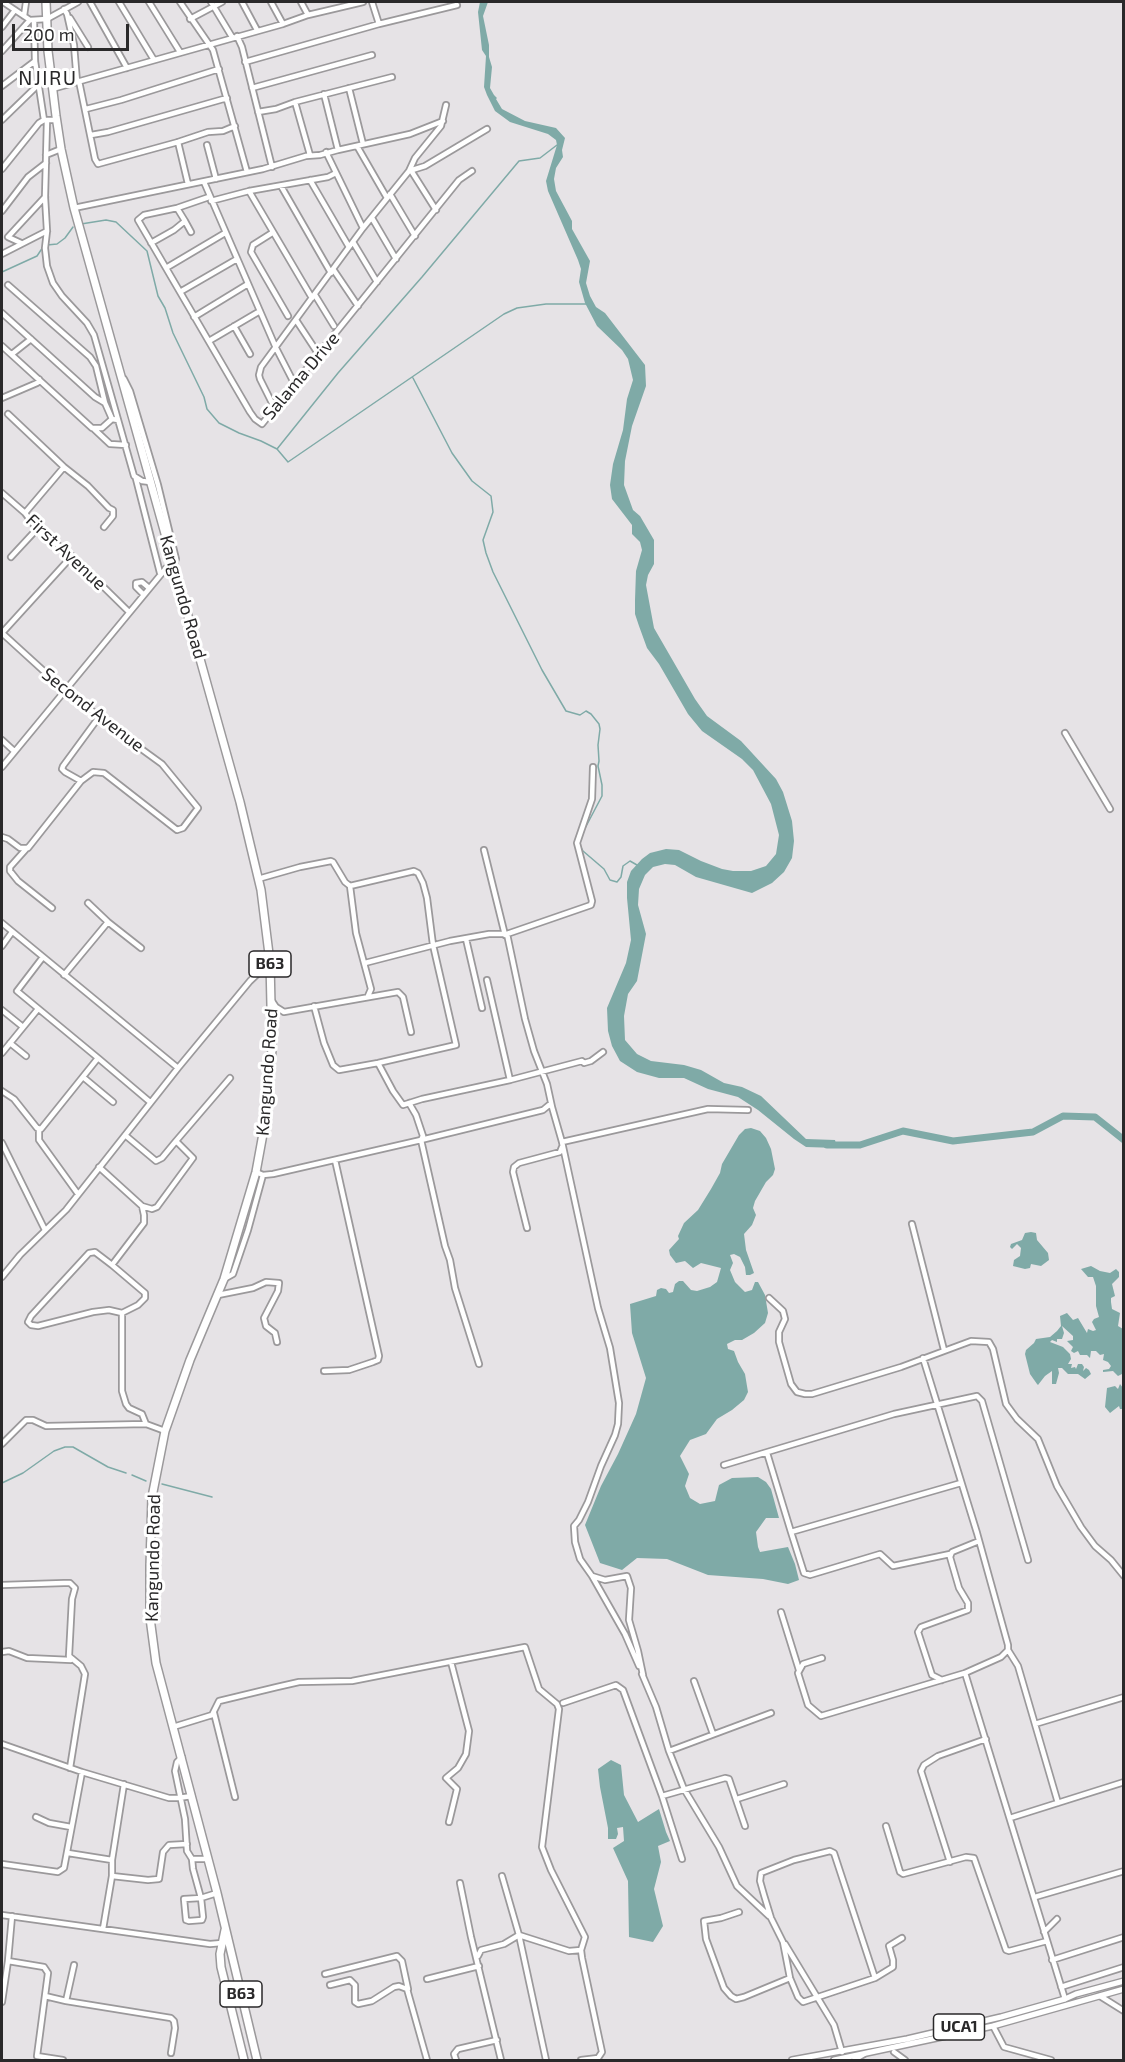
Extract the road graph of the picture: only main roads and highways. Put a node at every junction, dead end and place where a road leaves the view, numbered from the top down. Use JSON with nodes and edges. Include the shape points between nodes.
{"nodes":[{"id":1,"x":46,"y":2,"type":"edge"},
{"id":2,"x":225,"y":1927,"type":"junction"},
{"id":3,"x":1124,"y":1981,"type":"edge"},
{"id":4,"x":1124,"y":1989,"type":"edge"},
{"id":5,"x":252,"y":2041,"type":"junction"},
{"id":6,"x":241,"y":2045,"type":"junction"},
{"id":7,"x":834,"y":2060,"type":"edge"},
{"id":8,"x":244,"y":2061,"type":"edge"},
{"id":9,"x":257,"y":2061,"type":"edge"},
{"id":10,"x":792,"y":2061,"type":"edge"}],
"edges":[{"from":1,"to":2,"type":"highway","name":"Kangundo Road","number":"B63","via":[[52,89],[74,208],[240,802],[258,879],[270,962],[272,1049],[260,1174],[244,1230],[165,1431],[152,1497],[150,1618],[156,1663]]},
{"from":2,"to":5,"type":"highway","name":"Kangundo Road","number":"B63"},
{"from":2,"to":6,"type":"highway","name":"Kangundo Road","number":"B63","via":[[220,1954]]},
{"from":3,"to":10,"type":"main road","number":"UCA1","via":[[1001,2018]]},
{"from":4,"to":7,"type":"main road","number":"UCA1","via":[[993,2026]]},
{"from":5,"to":6,"type":"highway"},
{"from":5,"to":9,"type":"highway","name":"Kangundo Road","number":"B63"},
{"from":6,"to":8,"type":"highway","name":"Kangundo Road","number":"B63"}]}
